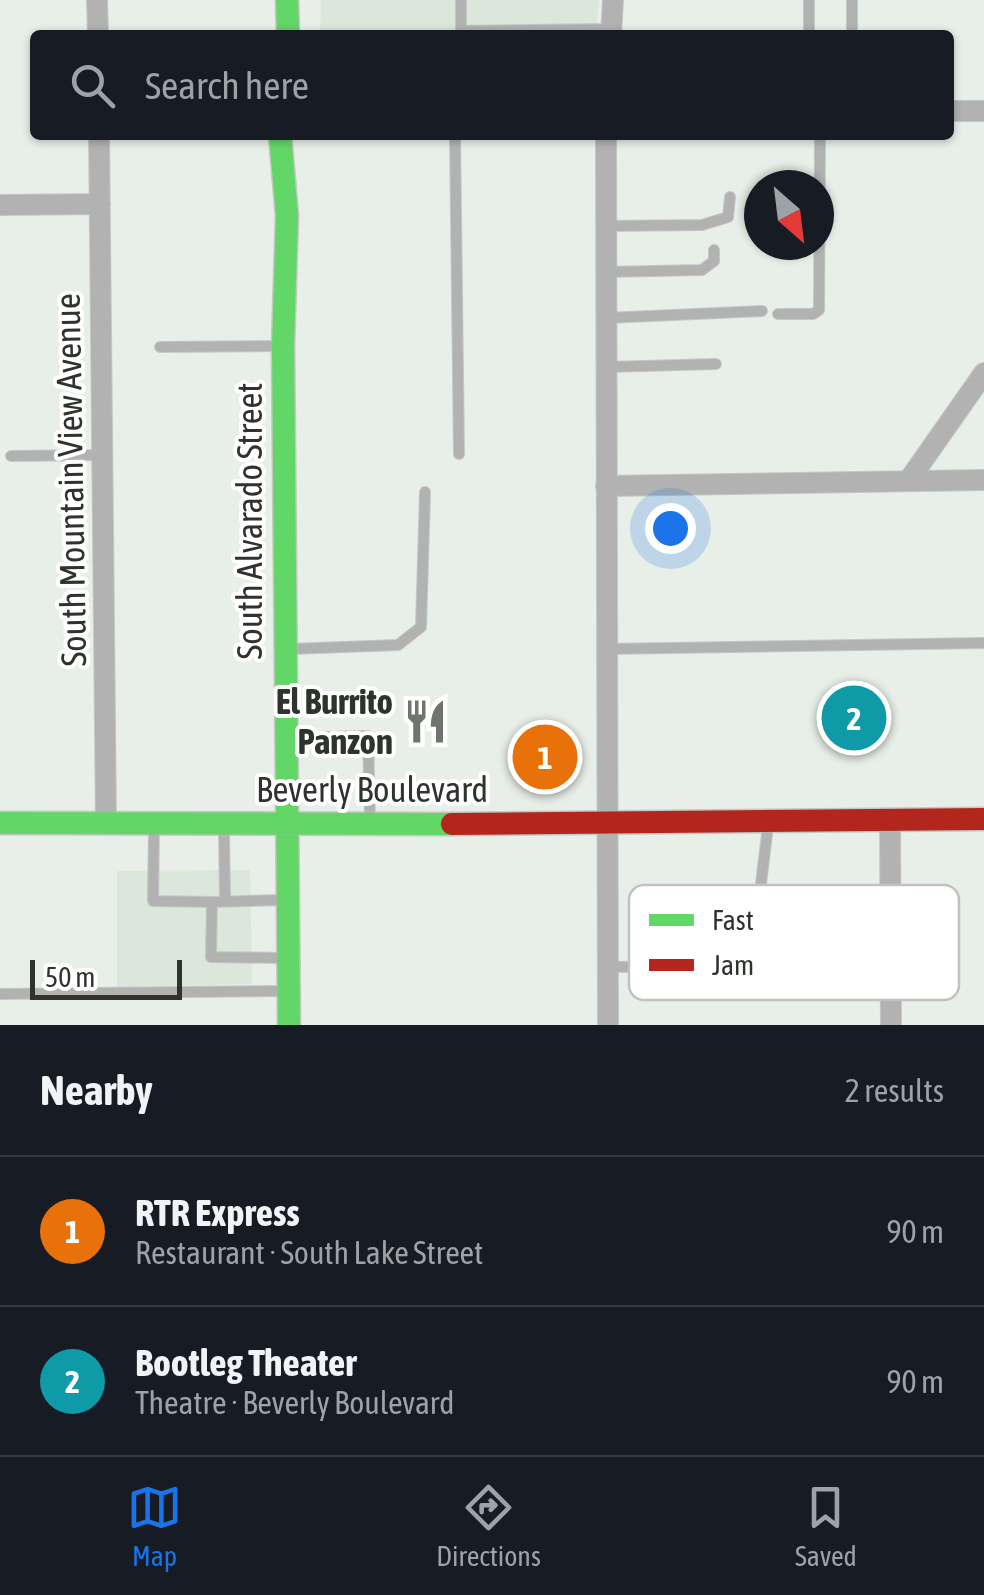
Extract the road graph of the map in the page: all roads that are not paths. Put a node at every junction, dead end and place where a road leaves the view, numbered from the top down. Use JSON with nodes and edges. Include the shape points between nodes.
{"nodes":[{"id":1,"x":98,"y":0,"type":"edge"},
{"id":2,"x":288,"y":0,"type":"edge"},
{"id":3,"x":461,"y":0,"type":"edge"},
{"id":4,"x":613,"y":0,"type":"edge"},
{"id":5,"x":808,"y":0,"type":"edge"},
{"id":6,"x":852,"y":0,"type":"edge"},
{"id":7,"x":98,"y":30,"type":"edge"},
{"id":8,"x":288,"y":30,"type":"edge"},
{"id":9,"x":461,"y":30,"type":"edge"},
{"id":10,"x":611,"y":30,"type":"edge"},
{"id":11,"x":810,"y":30,"type":"edge"},
{"id":12,"x":852,"y":30,"type":"edge"},
{"id":13,"x":984,"y":111,"type":"edge"},
{"id":14,"x":954,"y":112,"type":"edge"},
{"id":15,"x":99,"y":140,"type":"edge"},
{"id":16,"x":280,"y":140,"type":"edge"},
{"id":17,"x":298,"y":140,"type":"edge"},
{"id":18,"x":455,"y":140,"type":"edge"},
{"id":19,"x":606,"y":140,"type":"edge"},
{"id":20,"x":820,"y":140,"type":"edge"},
{"id":21,"x":730,"y":197,"type":"dead end"},
{"id":22,"x":100,"y":204,"type":"junction"},
{"id":23,"x":0,"y":205,"type":"edge"},
{"id":24,"x":287,"y":216,"type":"junction"},
{"id":25,"x":606,"y":226,"type":"junction"},
{"id":26,"x":714,"y":250,"type":"dead end"},
{"id":27,"x":606,"y":272,"type":"junction"},
{"id":28,"x":762,"y":311,"type":"dead end"},
{"id":29,"x":778,"y":314,"type":"dead end"},
{"id":30,"x":606,"y":318,"type":"junction"},
{"id":31,"x":283,"y":345,"type":"junction"},
{"id":32,"x":160,"y":347,"type":"dead end"},
{"id":33,"x":716,"y":364,"type":"dead end"},
{"id":34,"x":606,"y":367,"type":"junction"},
{"id":35,"x":984,"y":373,"type":"edge"},
{"id":36,"x":458,"y":454,"type":"dead end"},
{"id":37,"x":102,"y":455,"type":"junction"},
{"id":38,"x":11,"y":456,"type":"dead end"},
{"id":39,"x":908,"y":480,"type":"junction"},
{"id":40,"x":984,"y":480,"type":"edge"},
{"id":41,"x":606,"y":486,"type":"junction"},
{"id":42,"x":425,"y":492,"type":"dead end"},
{"id":43,"x":984,"y":644,"type":"edge"},
{"id":44,"x":607,"y":649,"type":"junction"},
{"id":45,"x":284,"y":650,"type":"junction"},
{"id":46,"x":288,"y":738,"type":"junction"},
{"id":47,"x":769,"y":820,"type":"junction"},
{"id":48,"x":984,"y":820,"type":"edge"},
{"id":49,"x":608,"y":821,"type":"junction"},
{"id":50,"x":890,"y":821,"type":"junction"},
{"id":51,"x":0,"y":823,"type":"edge"},
{"id":52,"x":106,"y":824,"type":"junction"},
{"id":53,"x":154,"y":824,"type":"junction"},
{"id":54,"x":370,"y":824,"type":"junction"},
{"id":55,"x":224,"y":825,"type":"junction"},
{"id":56,"x":291,"y":826,"type":"junction"},
{"id":57,"x":761,"y":885,"type":"edge"},
{"id":58,"x":889,"y":885,"type":"edge"},
{"id":59,"x":290,"y":900,"type":"junction"},
{"id":60,"x":225,"y":901,"type":"junction"},
{"id":61,"x":212,"y":902,"type":"junction"},
{"id":62,"x":290,"y":958,"type":"junction"},
{"id":63,"x":608,"y":967,"type":"junction"},
{"id":64,"x":629,"y":967,"type":"edge"},
{"id":65,"x":290,"y":990,"type":"junction"},
{"id":66,"x":0,"y":994,"type":"edge"},
{"id":67,"x":890,"y":1000,"type":"edge"},
{"id":68,"x":290,"y":1025,"type":"edge"},
{"id":69,"x":608,"y":1025,"type":"edge"},
{"id":70,"x":891,"y":1025,"type":"edge"}],
"edges":[{"from":1,"to":7,"type":"street"},
{"from":2,"to":8,"type":"main road"},
{"from":3,"to":9,"type":"lane"},
{"from":4,"to":10,"type":"street"},
{"from":5,"to":11,"type":"lane"},
{"from":6,"to":12,"type":"lane"},
{"from":13,"to":14,"type":"street"},
{"from":15,"to":22,"type":"street","name":"South Mountain View Avenue"},
{"from":16,"to":24,"type":"main road","name":"South Alvarado Street"},
{"from":17,"to":24,"type":"main road","name":"South Alvarado Street"},
{"from":18,"to":36,"type":"lane"},
{"from":19,"to":25,"type":"street"},
{"from":20,"to":29,"type":"lane","via":[[819,310]]},
{"from":21,"to":25,"type":"lane","via":[[728,217],[702,226]]},
{"from":22,"to":23,"type":"street"},
{"from":22,"to":37,"type":"street","name":"South Mountain View Avenue"},
{"from":24,"to":31,"type":"main road","name":"South Alvarado Street"},
{"from":25,"to":27,"type":"street"},
{"from":26,"to":27,"type":"lane","via":[[714,262],[702,270]]},
{"from":27,"to":30,"type":"street"},
{"from":28,"to":30,"type":"lane"},
{"from":30,"to":34,"type":"street"},
{"from":31,"to":32,"type":"lane"},
{"from":31,"to":45,"type":"main road","name":"South Alvarado Street"},
{"from":33,"to":34,"type":"lane"},
{"from":34,"to":41,"type":"street"},
{"from":35,"to":39,"type":"street"},
{"from":37,"to":38,"type":"lane"},
{"from":37,"to":52,"type":"street","name":"South Mountain View Avenue"},
{"from":39,"to":40,"type":"street"},
{"from":39,"to":41,"type":"street"},
{"from":41,"to":44,"type":"street"},
{"from":42,"to":45,"type":"lane","via":[[421,627],[398,646]]},
{"from":43,"to":44,"type":"lane"},
{"from":44,"to":49,"type":"street"},
{"from":45,"to":46,"type":"main road","name":"South Alvarado Street"},
{"from":46,"to":54,"type":"lane","via":[[368,736]]},
{"from":46,"to":56,"type":"main road","name":"South Alvarado Street"},
{"from":47,"to":49,"type":"main road","name":"Beverly Boulevard"},
{"from":47,"to":50,"type":"main road","name":"Beverly Boulevard"},
{"from":47,"to":57,"type":"lane"},
{"from":48,"to":50,"type":"main road","name":"Beverly Boulevard"},
{"from":49,"to":54,"type":"main road","name":"Beverly Boulevard"},
{"from":49,"to":63,"type":"street"},
{"from":50,"to":58,"type":"street"},
{"from":51,"to":52,"type":"main road","name":"Beverly Boulevard"},
{"from":52,"to":53,"type":"main road","name":"Beverly Boulevard"},
{"from":53,"to":55,"type":"main road","name":"Beverly Boulevard"},
{"from":53,"to":61,"type":"lane","via":[[153,901]]},
{"from":54,"to":56,"type":"main road","name":"Beverly Boulevard"},
{"from":55,"to":56,"type":"main road","name":"Beverly Boulevard"},
{"from":55,"to":60,"type":"lane"},
{"from":56,"to":59,"type":"main road","name":"South Alvarado Street"},
{"from":59,"to":60,"type":"lane"},
{"from":59,"to":62,"type":"main road","name":"South Alvarado Street"},
{"from":60,"to":61,"type":"lane"},
{"from":61,"to":62,"type":"lane","via":[[211,957]]},
{"from":62,"to":65,"type":"main road","name":"South Alvarado Street"},
{"from":63,"to":64,"type":"lane"},
{"from":63,"to":69,"type":"street"},
{"from":65,"to":66,"type":"lane"},
{"from":65,"to":68,"type":"main road","name":"South Alvarado Street"},
{"from":67,"to":70,"type":"street"}]}
